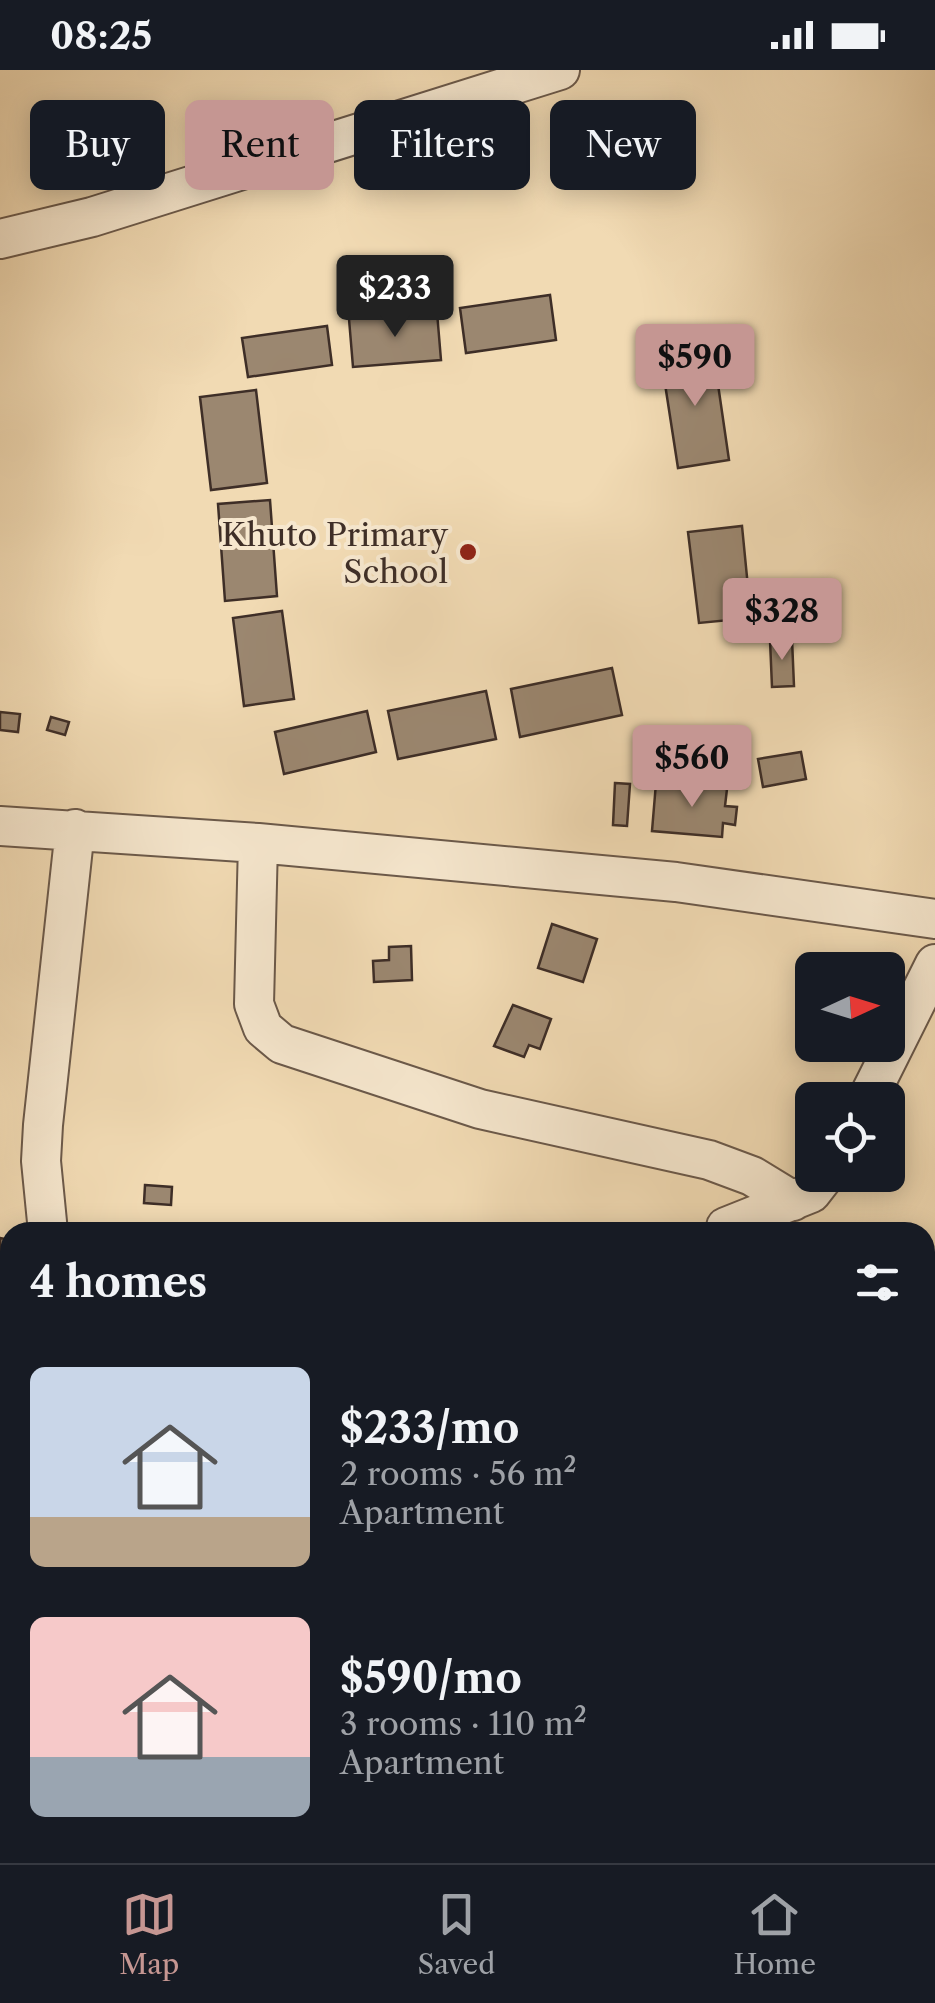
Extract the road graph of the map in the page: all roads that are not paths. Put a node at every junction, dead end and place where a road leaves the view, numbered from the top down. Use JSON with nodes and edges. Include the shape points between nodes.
{"nodes":[{"id":1,"x":560,"y":70,"type":"edge"},
{"id":2,"x":0,"y":239,"type":"edge"},
{"id":3,"x":0,"y":826,"type":"edge"},
{"id":4,"x":76,"y":829,"type":"junction"},
{"id":5,"x":258,"y":843,"type":"junction"},
{"id":6,"x":935,"y":919,"type":"edge"},
{"id":7,"x":935,"y":964,"type":"edge"},
{"id":8,"x":875,"y":1082,"type":"edge"},
{"id":9,"x":812,"y":1192,"type":"edge"},
{"id":10,"x":794,"y":1201,"type":"junction"},
{"id":11,"x":47,"y":1222,"type":"edge"},
{"id":12,"x":736,"y":1222,"type":"edge"}],
"edges":[{"from":1,"to":2,"type":"street","via":[[92,217]]},
{"from":3,"to":4,"type":"street"},
{"from":4,"to":5,"type":"street"},
{"from":4,"to":11,"type":"street","via":[[42,1125]]},
{"from":5,"to":6,"type":"street","via":[[676,882]]},
{"from":5,"to":10,"type":"street","via":[[254,1004],[264,1028],[282,1044],[480,1110],[708,1160]]},
{"from":7,"to":8,"type":"street"},
{"from":9,"to":10,"type":"street"},
{"from":10,"to":12,"type":"street"}]}
